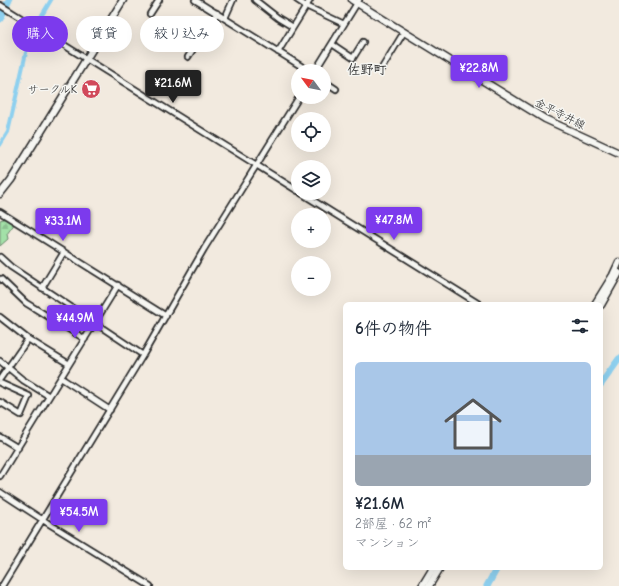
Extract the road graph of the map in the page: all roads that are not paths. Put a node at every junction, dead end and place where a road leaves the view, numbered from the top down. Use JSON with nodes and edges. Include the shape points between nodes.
{"nodes":[{"id":1,"x":124,"y":0,"type":"edge"},
{"id":2,"x":159,"y":0,"type":"edge"},
{"id":3,"x":233,"y":0,"type":"edge"},
{"id":4,"x":255,"y":0,"type":"edge"},
{"id":5,"x":297,"y":0,"type":"edge"},
{"id":6,"x":310,"y":0,"type":"edge"},
{"id":7,"x":198,"y":1,"type":"edge"},
{"id":8,"x":356,"y":1,"type":"edge"},
{"id":9,"x":2,"y":6,"type":"edge"},
{"id":10,"x":306,"y":6,"type":"junction"},
{"id":11,"x":217,"y":13,"type":"junction"},
{"id":12,"x":150,"y":14,"type":"dead end"},
{"id":13,"x":225,"y":18,"type":"junction"},
{"id":14,"x":344,"y":24,"type":"junction"},
{"id":15,"x":293,"y":26,"type":"junction"},
{"id":16,"x":404,"y":32,"type":"junction"},
{"id":17,"x":363,"y":42,"type":"dead end"},
{"id":18,"x":332,"y":44,"type":"junction"},
{"id":19,"x":278,"y":52,"type":"junction"},
{"id":20,"x":188,"y":57,"type":"dead end"},
{"id":21,"x":87,"y":60,"type":"junction"},
{"id":22,"x":298,"y":64,"type":"edge"},
{"id":23,"x":319,"y":64,"type":"edge"},
{"id":24,"x":382,"y":68,"type":"dead end"},
{"id":25,"x":331,"y":86,"type":"edge"},
{"id":26,"x":336,"y":89,"type":"dead end"},
{"id":27,"x":295,"y":104,"type":"edge"},
{"id":28,"x":619,"y":153,"type":"edge"},
{"id":29,"x":257,"y":166,"type":"junction"},
{"id":30,"x":291,"y":187,"type":"edge"},
{"id":31,"x":0,"y":194,"type":"edge"},
{"id":32,"x":312,"y":200,"type":"edge"},
{"id":33,"x":0,"y":212,"type":"edge"},
{"id":34,"x":64,"y":252,"type":"junction"},
{"id":35,"x":0,"y":257,"type":"edge"},
{"id":36,"x":619,"y":262,"type":"edge"},
{"id":37,"x":619,"y":273,"type":"edge"},
{"id":38,"x":1,"y":279,"type":"edge"},
{"id":39,"x":118,"y":285,"type":"junction"},
{"id":40,"x":42,"y":288,"type":"junction"},
{"id":41,"x":476,"y":302,"type":"edge"},
{"id":42,"x":596,"y":302,"type":"edge"},
{"id":43,"x":603,"y":302,"type":"edge"},
{"id":44,"x":166,"y":316,"type":"junction"},
{"id":45,"x":0,"y":317,"type":"edge"},
{"id":46,"x":94,"y":323,"type":"junction"},
{"id":47,"x":85,"y":338,"type":"junction"},
{"id":48,"x":28,"y":339,"type":"junction"},
{"id":49,"x":143,"y":355,"type":"junction"},
{"id":50,"x":0,"y":361,"type":"edge"},
{"id":51,"x":69,"y":364,"type":"junction"},
{"id":52,"x":8,"y":367,"type":"junction"},
{"id":53,"x":61,"y":378,"type":"junction"},
{"id":54,"x":0,"y":379,"type":"edge"},
{"id":55,"x":0,"y":383,"type":"edge"},
{"id":56,"x":49,"y":396,"type":"junction"},
{"id":57,"x":0,"y":402,"type":"edge"},
{"id":58,"x":110,"y":410,"type":"junction"},
{"id":59,"x":0,"y":437,"type":"edge"},
{"id":60,"x":18,"y":448,"type":"junction"},
{"id":61,"x":0,"y":476,"type":"edge"},
{"id":62,"x":0,"y":492,"type":"edge"},
{"id":63,"x":42,"y":520,"type":"junction"},
{"id":64,"x":432,"y":570,"type":"edge"},
{"id":65,"x":439,"y":570,"type":"edge"},
{"id":66,"x":2,"y":586,"type":"edge"},
{"id":67,"x":150,"y":586,"type":"edge"},
{"id":68,"x":422,"y":586,"type":"edge"},
{"id":69,"x":429,"y":586,"type":"edge"}],
"edges":[{"from":1,"to":21,"type":"main road"},
{"from":2,"to":12,"type":"street"},
{"from":3,"to":13,"type":"street"},
{"from":4,"to":15,"type":"street"},
{"from":5,"to":10,"type":"street"},
{"from":6,"to":10,"type":"street"},
{"from":7,"to":11,"type":"street"},
{"from":8,"to":14,"type":"street"},
{"from":8,"to":16,"type":"main road","name":"金平寺井線"},
{"from":9,"to":21,"type":"street"},
{"from":10,"to":14,"type":"street"},
{"from":10,"to":15,"type":"street"},
{"from":11,"to":13,"type":"street"},
{"from":11,"to":20,"type":"street"},
{"from":13,"to":19,"type":"street"},
{"from":14,"to":18,"type":"street"},
{"from":15,"to":19,"type":"street"},
{"from":16,"to":24,"type":"street"},
{"from":16,"to":28,"type":"main road","name":"金平寺井線","via":[[545,119]]},
{"from":17,"to":18,"type":"street","via":[[354,58]]},
{"from":18,"to":23,"type":"street"},
{"from":19,"to":22,"type":"street"},
{"from":21,"to":29,"type":"street"},
{"from":21,"to":31,"type":"main road"},
{"from":25,"to":26,"type":"street"},
{"from":27,"to":29,"type":"street"},
{"from":29,"to":30,"type":"street"},
{"from":29,"to":44,"type":"street","via":[[204,248]]},
{"from":32,"to":41,"type":"street"},
{"from":33,"to":34,"type":"street"},
{"from":34,"to":39,"type":"street"},
{"from":34,"to":40,"type":"street"},
{"from":35,"to":40,"type":"street","via":[[11,268]]},
{"from":36,"to":42,"type":"main road"},
{"from":37,"to":43,"type":"main road"},
{"from":38,"to":47,"type":"street","via":[[26,303]]},
{"from":39,"to":44,"type":"street"},
{"from":39,"to":46,"type":"street"},
{"from":40,"to":46,"type":"street"},
{"from":44,"to":49,"type":"street"},
{"from":45,"to":48,"type":"street"},
{"from":46,"to":47,"type":"street"},
{"from":46,"to":49,"type":"street"},
{"from":47,"to":51,"type":"street"},
{"from":48,"to":51,"type":"street"},
{"from":48,"to":52,"type":"street"},
{"from":49,"to":58,"type":"street"},
{"from":50,"to":52,"type":"street"},
{"from":51,"to":53,"type":"street"},
{"from":52,"to":54,"type":"street"},
{"from":52,"to":56,"type":"street"},
{"from":53,"to":56,"type":"street"},
{"from":53,"to":58,"type":"street"},
{"from":55,"to":57,"type":"street","via":[[29,396],[21,415]]},
{"from":56,"to":60,"type":"street"},
{"from":58,"to":63,"type":"street"},
{"from":59,"to":60,"type":"street"},
{"from":60,"to":61,"type":"street"},
{"from":62,"to":63,"type":"street"},
{"from":63,"to":66,"type":"street"},
{"from":63,"to":67,"type":"street"},
{"from":64,"to":68,"type":"main road"},
{"from":65,"to":69,"type":"main road"}]}
